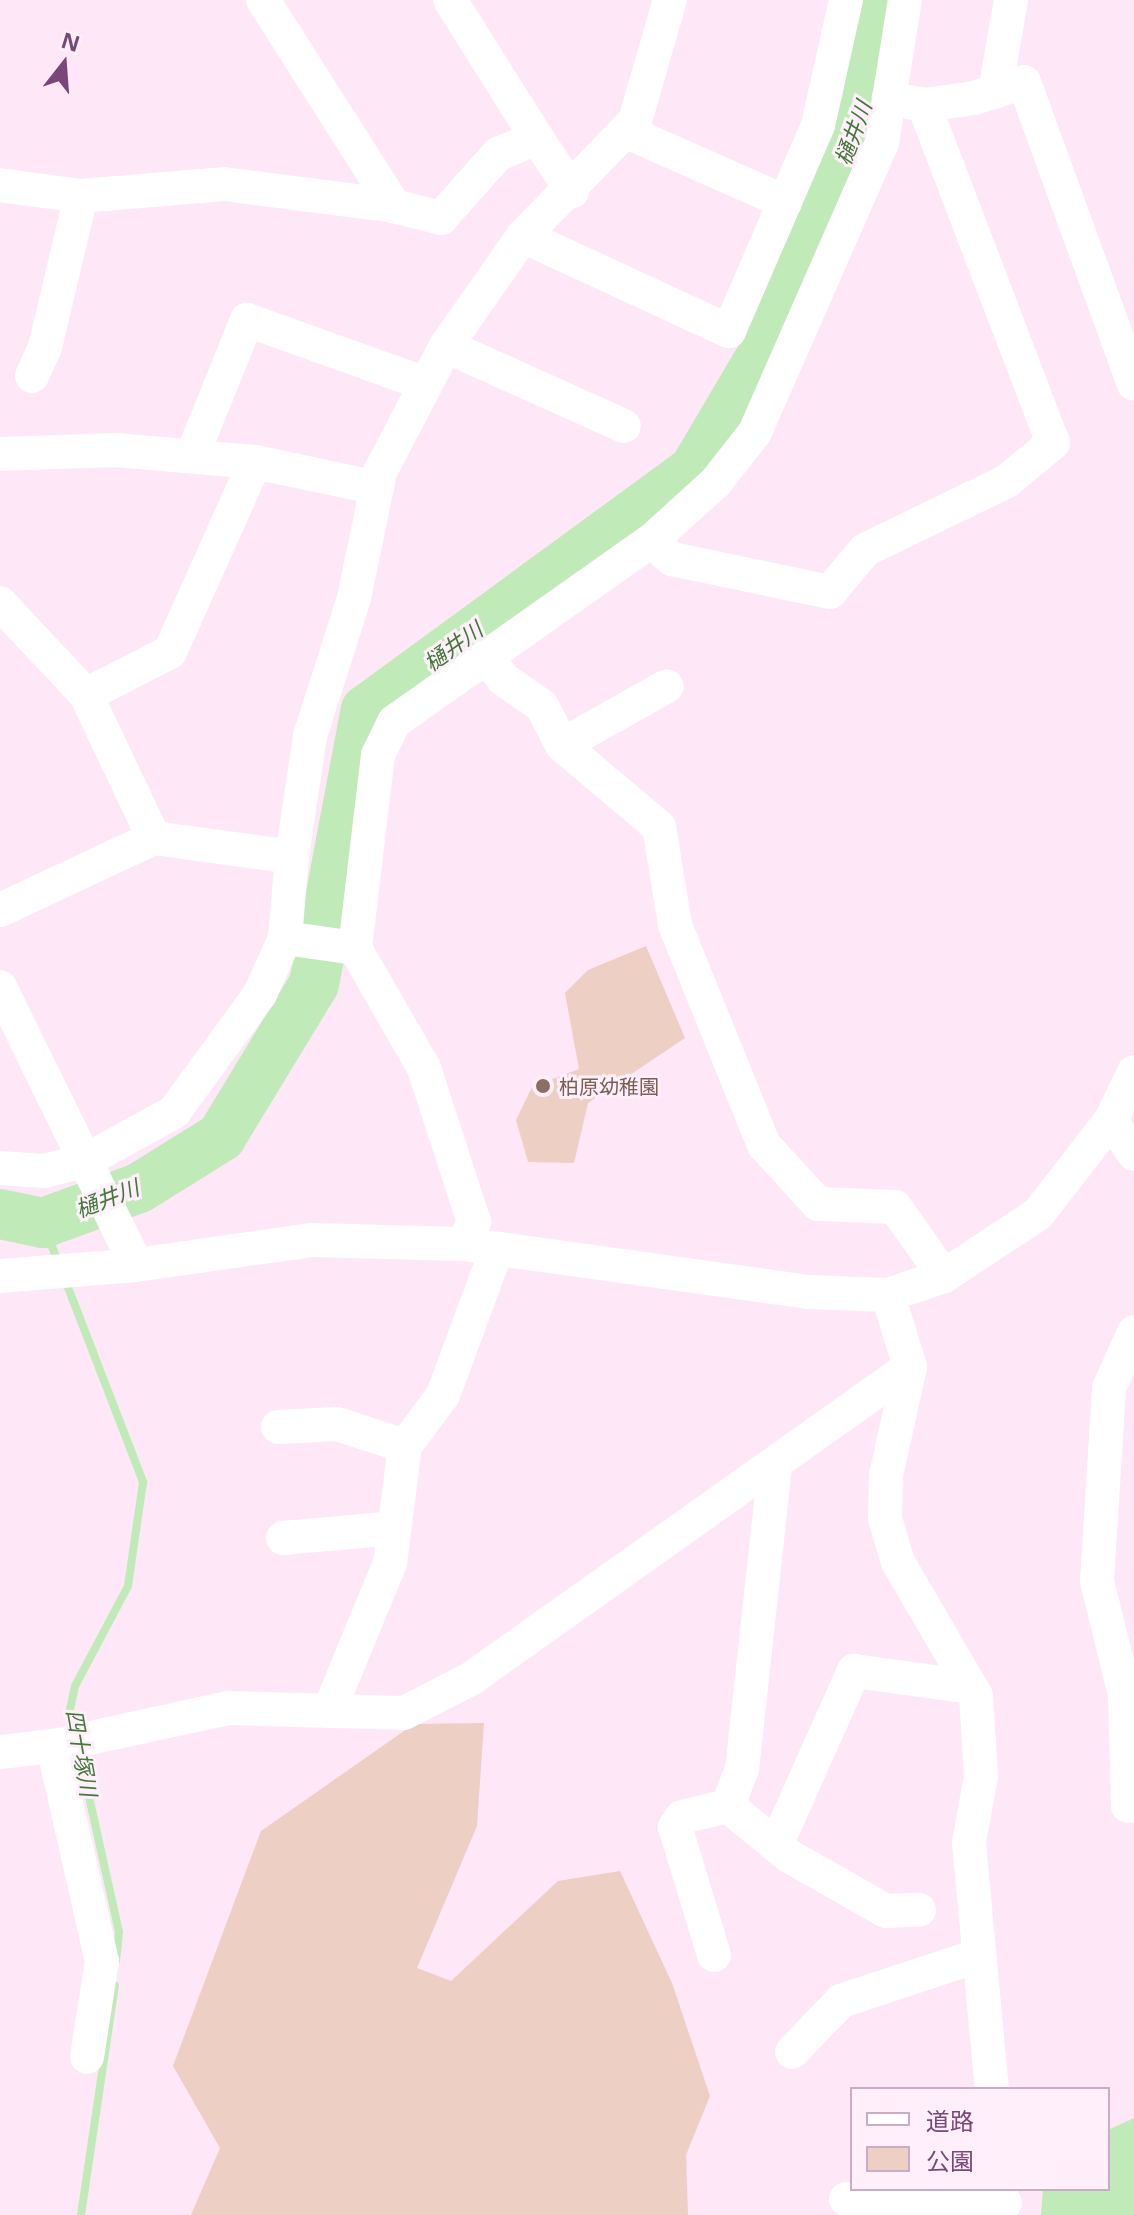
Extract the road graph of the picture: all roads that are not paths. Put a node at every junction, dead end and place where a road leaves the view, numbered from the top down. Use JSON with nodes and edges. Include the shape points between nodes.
{"nodes":[{"id":1,"x":263,"y":0,"type":"edge"},
{"id":2,"x":450,"y":0,"type":"edge"},
{"id":3,"x":670,"y":0,"type":"edge"},
{"id":4,"x":846,"y":0,"type":"edge"},
{"id":5,"x":905,"y":0,"type":"edge"},
{"id":6,"x":1011,"y":0,"type":"edge"},
{"id":7,"x":995,"y":92,"type":"junction"},
{"id":8,"x":889,"y":98,"type":"junction"},
{"id":9,"x":924,"y":105,"type":"junction"},
{"id":10,"x":627,"y":132,"type":"junction"},
{"id":11,"x":537,"y":138,"type":"junction"},
{"id":12,"x":0,"y":185,"type":"edge"},
{"id":13,"x":572,"y":191,"type":"junction"},
{"id":14,"x":81,"y":196,"type":"junction"},
{"id":15,"x":785,"y":202,"type":"junction"},
{"id":16,"x":394,"y":206,"type":"junction"},
{"id":17,"x":523,"y":236,"type":"junction"},
{"id":18,"x":446,"y":346,"type":"junction"},
{"id":19,"x":32,"y":376,"type":"dead end"},
{"id":20,"x":426,"y":384,"type":"junction"},
{"id":21,"x":1134,"y":384,"type":"edge"},
{"id":22,"x":624,"y":426,"type":"dead end"},
{"id":23,"x":0,"y":454,"type":"edge"},
{"id":24,"x":192,"y":456,"type":"junction"},
{"id":25,"x":255,"y":462,"type":"junction"},
{"id":26,"x":377,"y":488,"type":"junction"},
{"id":27,"x":651,"y":541,"type":"junction"},
{"id":28,"x":0,"y":603,"type":"edge"},
{"id":29,"x":486,"y":657,"type":"junction"},
{"id":30,"x":667,"y":686,"type":"dead end"},
{"id":31,"x":86,"y":695,"type":"junction"},
{"id":32,"x":562,"y":745,"type":"junction"},
{"id":33,"x":154,"y":838,"type":"junction"},
{"id":34,"x":292,"y":857,"type":"junction"},
{"id":35,"x":0,"y":910,"type":"edge"},
{"id":36,"x":285,"y":938,"type":"junction"},
{"id":37,"x":355,"y":948,"type":"junction"},
{"id":38,"x":0,"y":987,"type":"edge"},
{"id":39,"x":1134,"y":1072,"type":"edge"},
{"id":40,"x":1111,"y":1120,"type":"junction"},
{"id":41,"x":1134,"y":1154,"type":"edge"},
{"id":42,"x":0,"y":1168,"type":"edge"},
{"id":43,"x":89,"y":1169,"type":"junction"},
{"id":44,"x":463,"y":1244,"type":"junction"},
{"id":45,"x":497,"y":1249,"type":"junction"},
{"id":46,"x":130,"y":1252,"type":"junction"},
{"id":47,"x":0,"y":1276,"type":"edge"},
{"id":48,"x":944,"y":1276,"type":"junction"},
{"id":49,"x":888,"y":1295,"type":"junction"},
{"id":50,"x":1134,"y":1332,"type":"edge"},
{"id":51,"x":910,"y":1367,"type":"junction"},
{"id":52,"x":278,"y":1427,"type":"dead end"},
{"id":53,"x":405,"y":1446,"type":"junction"},
{"id":54,"x":775,"y":1466,"type":"junction"},
{"id":55,"x":394,"y":1528,"type":"junction"},
{"id":56,"x":283,"y":1538,"type":"dead end"},
{"id":57,"x":971,"y":1687,"type":"junction"},
{"id":58,"x":329,"y":1711,"type":"junction"},
{"id":59,"x":53,"y":1746,"type":"junction"},
{"id":60,"x":0,"y":1752,"type":"edge"},
{"id":61,"x":728,"y":1806,"type":"junction"},
{"id":62,"x":1128,"y":1806,"type":"dead end"},
{"id":63,"x":776,"y":1845,"type":"junction"},
{"id":64,"x":919,"y":1910,"type":"dead end"},
{"id":65,"x":714,"y":1955,"type":"dead end"},
{"id":66,"x":977,"y":1956,"type":"junction"},
{"id":67,"x":792,"y":2052,"type":"dead end"},
{"id":68,"x":87,"y":2057,"type":"dead end"},
{"id":69,"x":992,"y":2087,"type":"edge"},
{"id":70,"x":846,"y":2199,"type":"dead end"},
{"id":71,"x":1005,"y":2202,"type":"edge"}],
"edges":[{"from":1,"to":16,"type":"street"},
{"from":2,"to":11,"type":"street"},
{"from":3,"to":10,"type":"street","via":[[655,61]]},
{"from":4,"to":15,"type":"street","via":[[818,125]]},
{"from":5,"to":8,"type":"street"},
{"from":6,"to":7,"type":"street"},
{"from":7,"to":9,"type":"street"},
{"from":7,"to":21,"type":"street","via":[[1024,82]]},
{"from":8,"to":9,"type":"street"},
{"from":8,"to":27,"type":"street","via":[[882,143],[755,432],[716,482]]},
{"from":9,"to":27,"type":"street","via":[[1053,443],[1007,481],[865,550],[830,592],[672,559]]},
{"from":10,"to":13,"type":"street"},
{"from":10,"to":15,"type":"street"},
{"from":11,"to":13,"type":"street"},
{"from":11,"to":16,"type":"street","via":[[498,154],[441,218]]},
{"from":12,"to":14,"type":"street"},
{"from":13,"to":17,"type":"street"},
{"from":14,"to":16,"type":"street","via":[[224,184]]},
{"from":14,"to":19,"type":"street","via":[[45,347]]},
{"from":15,"to":17,"type":"street","via":[[729,331]]},
{"from":17,"to":18,"type":"street"},
{"from":18,"to":20,"type":"street"},
{"from":18,"to":22,"type":"street"},
{"from":20,"to":24,"type":"street","via":[[247,320]]},
{"from":20,"to":26,"type":"street"},
{"from":23,"to":24,"type":"street","via":[[116,450]]},
{"from":24,"to":25,"type":"street"},
{"from":25,"to":26,"type":"street"},
{"from":25,"to":31,"type":"street","via":[[170,652]]},
{"from":26,"to":34,"type":"street","via":[[354,598],[310,736]]},
{"from":27,"to":29,"type":"street"},
{"from":28,"to":31,"type":"street"},
{"from":29,"to":32,"type":"street","via":[[503,679],[542,706]]},
{"from":29,"to":37,"type":"street","via":[[394,722],[378,755]]},
{"from":30,"to":32,"type":"street"},
{"from":31,"to":33,"type":"street"},
{"from":32,"to":48,"type":"street","via":[[659,827],[675,925],[764,1145],[818,1204],[895,1207]]},
{"from":33,"to":34,"type":"street"},
{"from":33,"to":35,"type":"street"},
{"from":34,"to":36,"type":"street"},
{"from":36,"to":37,"type":"street"},
{"from":36,"to":43,"type":"street","via":[[260,994],[174,1112]]},
{"from":37,"to":44,"type":"street","via":[[424,1068],[474,1222]]},
{"from":38,"to":43,"type":"street"},
{"from":39,"to":40,"type":"street"},
{"from":40,"to":41,"type":"street"},
{"from":40,"to":48,"type":"street","via":[[1038,1214]]},
{"from":42,"to":43,"type":"street"},
{"from":43,"to":46,"type":"street"},
{"from":44,"to":45,"type":"street"},
{"from":44,"to":46,"type":"street","via":[[312,1240]]},
{"from":45,"to":49,"type":"street","via":[[809,1292]]},
{"from":45,"to":53,"type":"street","via":[[443,1395]]},
{"from":46,"to":47,"type":"street"},
{"from":48,"to":49,"type":"street"},
{"from":49,"to":51,"type":"street"},
{"from":50,"to":62,"type":"street","via":[[1109,1388],[1097,1581],[1125,1695]]},
{"from":51,"to":54,"type":"street"},
{"from":51,"to":57,"type":"street","via":[[886,1475],[885,1519],[898,1562]]},
{"from":52,"to":53,"type":"street","via":[[337,1424]]},
{"from":53,"to":55,"type":"street"},
{"from":54,"to":58,"type":"street","via":[[472,1678],[404,1713]]},
{"from":54,"to":61,"type":"street","via":[[742,1768]]},
{"from":55,"to":56,"type":"street"},
{"from":55,"to":58,"type":"street","via":[[390,1563],[374,1610]]},
{"from":57,"to":63,"type":"street","via":[[854,1671]]},
{"from":57,"to":66,"type":"street","via":[[981,1776],[969,1843]]},
{"from":58,"to":59,"type":"street","via":[[229,1708]]},
{"from":59,"to":60,"type":"street"},
{"from":59,"to":68,"type":"street","via":[[102,1961]]},
{"from":61,"to":63,"type":"street"},
{"from":61,"to":65,"type":"street","via":[[682,1817],[675,1827]]},
{"from":63,"to":64,"type":"street","via":[[886,1911]]},
{"from":66,"to":67,"type":"street","via":[[841,2001]]},
{"from":66,"to":69,"type":"street"},
{"from":70,"to":71,"type":"street"}]}
